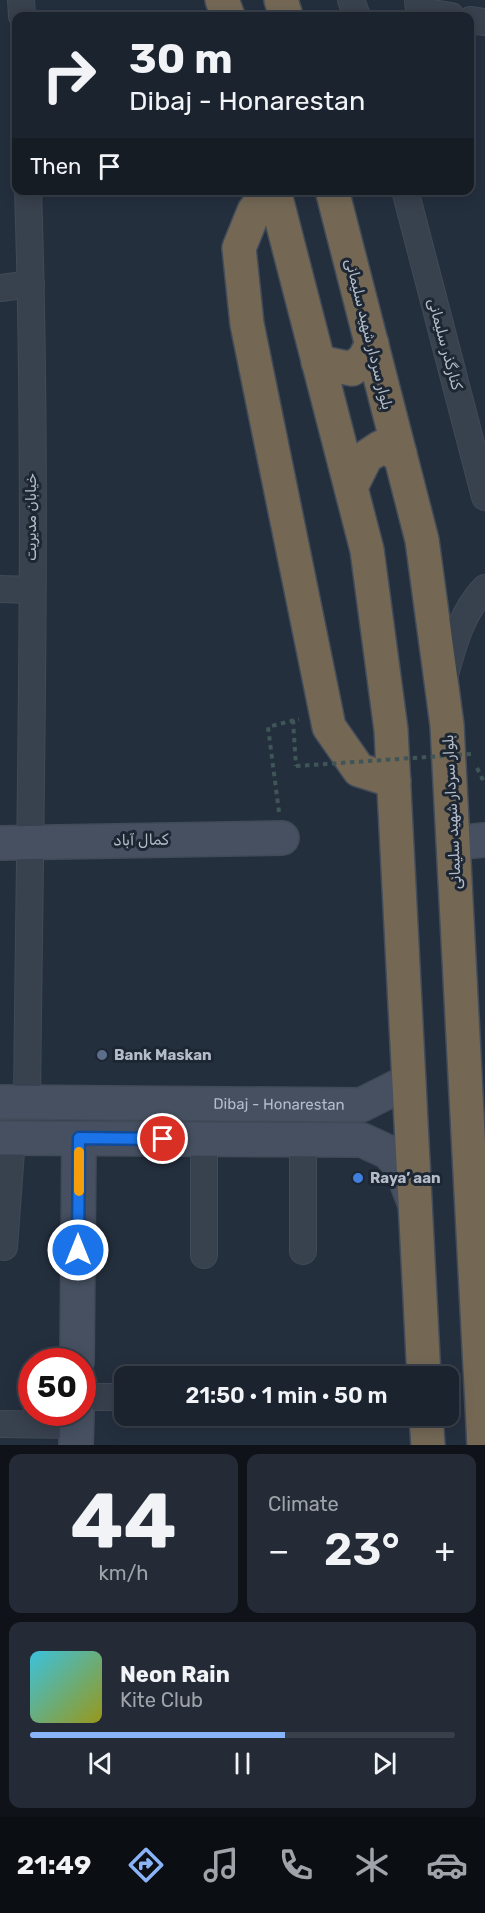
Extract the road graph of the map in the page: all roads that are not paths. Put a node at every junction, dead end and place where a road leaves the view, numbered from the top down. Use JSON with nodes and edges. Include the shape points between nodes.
{"nodes":[{"id":1,"x":418,"y":6,"type":"edge"},
{"id":2,"x":437,"y":12,"type":"edge"},
{"id":3,"x":28,"y":195,"type":"edge"},
{"id":4,"x":268,"y":195,"type":"edge"},
{"id":5,"x":273,"y":195,"type":"edge"},
{"id":6,"x":333,"y":195,"type":"edge"},
{"id":7,"x":406,"y":195,"type":"edge"},
{"id":8,"x":31,"y":284,"type":"junction"},
{"id":9,"x":0,"y":288,"type":"edge"},
{"id":10,"x":372,"y":344,"type":"junction"},
{"id":11,"x":318,"y":362,"type":"junction"},
{"id":12,"x":400,"y":454,"type":"junction"},
{"id":13,"x":351,"y":487,"type":"junction"},
{"id":14,"x":485,"y":497,"type":"edge"},
{"id":15,"x":485,"y":588,"type":"edge"},
{"id":16,"x":0,"y":590,"type":"edge"},
{"id":17,"x":32,"y":590,"type":"junction"},
{"id":18,"x":442,"y":687,"type":"junction"},
{"id":19,"x":394,"y":782,"type":"junction"},
{"id":20,"x":282,"y":838,"type":"road end"},
{"id":21,"x":469,"y":842,"type":"edge"},
{"id":22,"x":15,"y":843,"type":"edge"},
{"id":23,"x":475,"y":1079,"type":"edge"},
{"id":24,"x":409,"y":1081,"type":"junction"},
{"id":25,"x":14,"y":1102,"type":"edge"},
{"id":26,"x":361,"y":1106,"type":"junction"},
{"id":27,"x":6,"y":1138,"type":"edge"},
{"id":28,"x":79,"y":1138,"type":"junction"},
{"id":29,"x":204,"y":1140,"type":"junction"},
{"id":30,"x":362,"y":1140,"type":"junction"},
{"id":31,"x":303,"y":1141,"type":"junction"},
{"id":32,"x":415,"y":1206,"type":"junction"},
{"id":33,"x":4,"y":1247,"type":"dead end"},
{"id":34,"x":303,"y":1251,"type":"dead end"},
{"id":35,"x":204,"y":1255,"type":"dead end"},
{"id":36,"x":77,"y":1348,"type":"edge"},
{"id":37,"x":423,"y":1366,"type":"edge"},
{"id":38,"x":114,"y":1402,"type":"edge"},
{"id":39,"x":96,"y":1411,"type":"edge"},
{"id":40,"x":18,"y":1423,"type":"edge"},
{"id":41,"x":0,"y":1424,"type":"edge"},
{"id":42,"x":427,"y":1426,"type":"edge"},
{"id":43,"x":428,"y":1445,"type":"edge"},
{"id":44,"x":484,"y":1445,"type":"edge"}],
"edges":[{"from":1,"to":2,"type":"street"},
{"from":3,"to":8,"type":"street","name":"خیابان مدیریت"},
{"from":4,"to":19,"type":"highway","via":[[254,211],[239,248],[247,324],[329,727],[359,770]]},
{"from":5,"to":11,"type":"highway"},
{"from":6,"to":10,"type":"highway","name":"بلوار سردار شهید سلیمانی"},
{"from":7,"to":14,"type":"street","name":"کنارگذر سلیمانی"},
{"from":8,"to":9,"type":"street"},
{"from":8,"to":17,"type":"street","name":"خیابان مدیریت"},
{"from":10,"to":11,"type":"highway","via":[[364,359],[352,369]]},
{"from":10,"to":12,"type":"highway","name":"بلوار سردار شهید سلیمانی"},
{"from":11,"to":13,"type":"highway"},
{"from":12,"to":13,"type":"highway","via":[[381,447],[366,458]]},
{"from":12,"to":18,"type":"highway","name":"بلوار سردار شهید سلیمانی","via":[[422,540]]},
{"from":13,"to":19,"type":"highway","via":[[367,550],[391,730]]},
{"from":15,"to":18,"type":"street","via":[[467,610]]},
{"from":16,"to":17,"type":"street"},
{"from":17,"to":22,"type":"street","name":"خیابان مدیریت"},
{"from":18,"to":21,"type":"highway","name":"بلوار سردار شهید سلیمانی"},
{"from":19,"to":24,"type":"highway"},
{"from":20,"to":22,"type":"main road","name":"کمال آباد"},
{"from":21,"to":23,"type":"highway","name":"بلوار سردار شهید سلیمانی"},
{"from":22,"to":25,"type":"street","name":"خیابان مدیریت"},
{"from":23,"to":44,"type":"highway","name":"بلوار سردار شهید سلیمانی"},
{"from":24,"to":26,"type":"main road","name":"Dibaj - Honarestan"},
{"from":24,"to":32,"type":"highway"},
{"from":25,"to":26,"type":"main road","name":"Dibaj - Honarestan"},
{"from":26,"to":30,"type":"main road","via":[[370,1120]]},
{"from":27,"to":28,"type":"main road"},
{"from":27,"to":33,"type":"street"},
{"from":28,"to":29,"type":"main road"},
{"from":28,"to":36,"type":"main road"},
{"from":29,"to":31,"type":"main road"},
{"from":29,"to":35,"type":"street"},
{"from":30,"to":31,"type":"main road"},
{"from":30,"to":32,"type":"main road","via":[[388,1152],[400,1165]]},
{"from":31,"to":34,"type":"street"},
{"from":32,"to":37,"type":"highway"},
{"from":38,"to":39,"type":"street"},
{"from":40,"to":41,"type":"street"},
{"from":42,"to":43,"type":"highway"}]}
